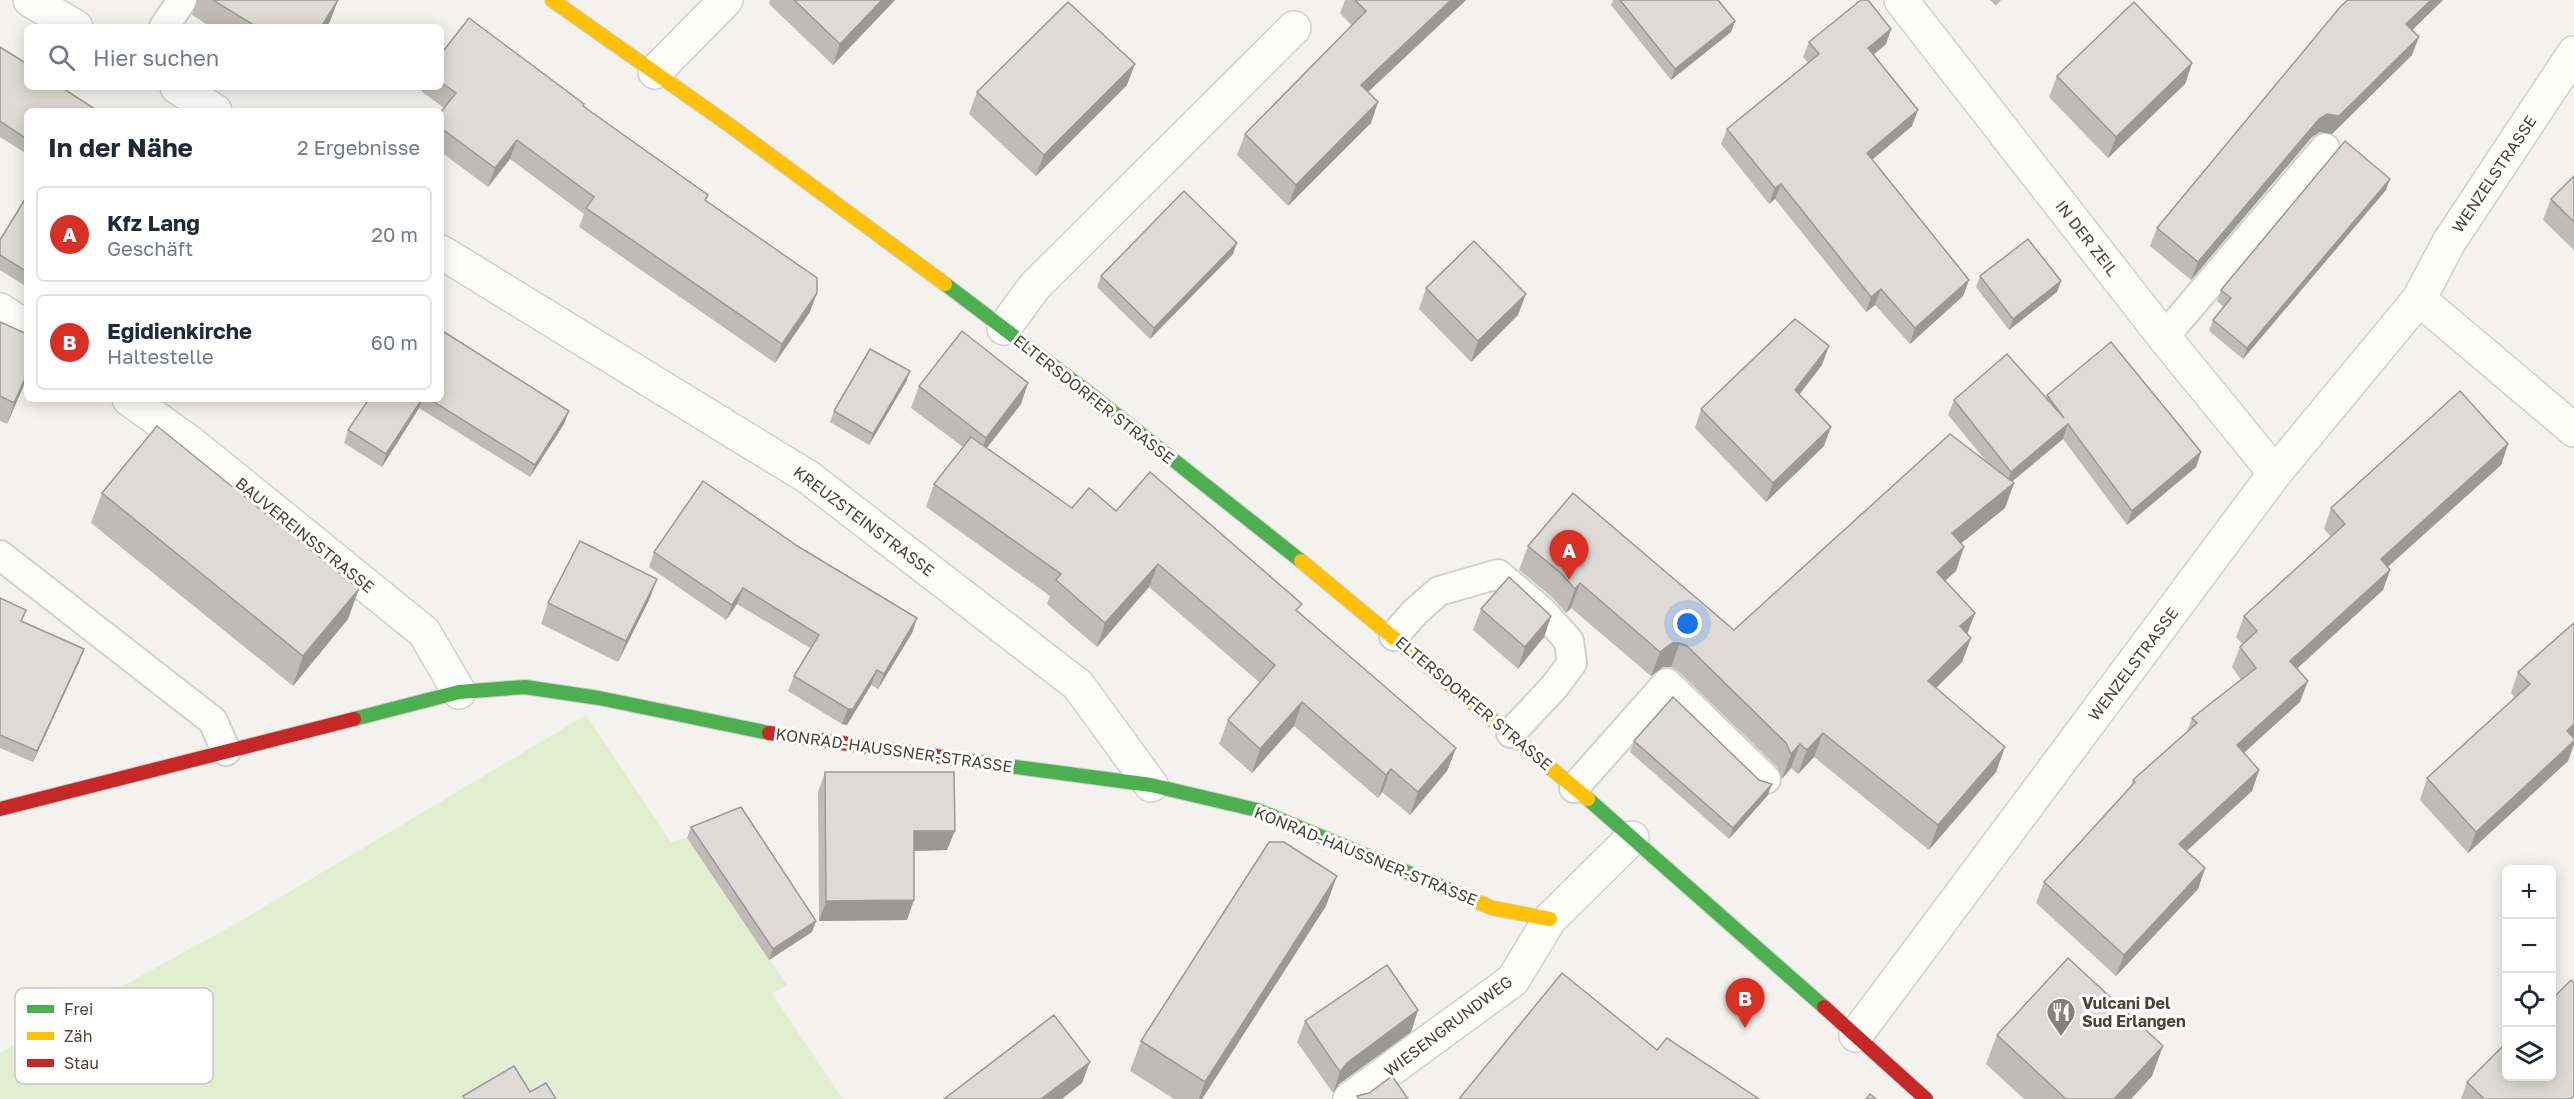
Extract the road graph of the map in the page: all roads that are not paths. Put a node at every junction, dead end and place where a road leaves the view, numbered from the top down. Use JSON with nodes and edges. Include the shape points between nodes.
{"nodes":[{"id":1,"x":30,"y":0,"type":"edge"},
{"id":2,"x":182,"y":0,"type":"edge"},
{"id":3,"x":552,"y":0,"type":"edge"},
{"id":4,"x":726,"y":0,"type":"edge"},
{"id":5,"x":1901,"y":0,"type":"edge"},
{"id":6,"x":71,"y":24,"type":"edge"},
{"id":7,"x":166,"y":24,"type":"edge"},
{"id":8,"x":1294,"y":28,"type":"dead end"},
{"id":9,"x":2573,"y":56,"type":"edge"},
{"id":10,"x":655,"y":72,"type":"junction"},
{"id":11,"x":182,"y":90,"type":"edge"},
{"id":12,"x":210,"y":108,"type":"edge"},
{"id":13,"x":2325,"y":148,"type":"dead end"},
{"id":14,"x":444,"y":254,"type":"edge"},
{"id":15,"x":2419,"y":299,"type":"junction"},
{"id":16,"x":0,"y":310,"type":"edge"},
{"id":17,"x":24,"y":326,"type":"edge"},
{"id":18,"x":1004,"y":328,"type":"junction"},
{"id":19,"x":2164,"y":337,"type":"junction"},
{"id":20,"x":133,"y":402,"type":"edge"},
{"id":21,"x":2574,"y":430,"type":"edge"},
{"id":22,"x":2275,"y":474,"type":"junction"},
{"id":23,"x":0,"y":555,"type":"edge"},
{"id":24,"x":1394,"y":636,"type":"junction"},
{"id":25,"x":459,"y":692,"type":"junction"},
{"id":26,"x":1511,"y":733,"type":"junction"},
{"id":27,"x":226,"y":751,"type":"junction"},
{"id":28,"x":1766,"y":779,"type":"dead end"},
{"id":29,"x":1151,"y":785,"type":"junction"},
{"id":30,"x":1574,"y":788,"type":"junction"},
{"id":31,"x":0,"y":809,"type":"edge"},
{"id":32,"x":1632,"y":838,"type":"junction"},
{"id":33,"x":1550,"y":919,"type":"junction"},
{"id":34,"x":1856,"y":1035,"type":"junction"},
{"id":35,"x":1350,"y":1099,"type":"edge"},
{"id":36,"x":1926,"y":1099,"type":"edge"}],
"edges":[{"from":1,"to":6,"type":"street"},
{"from":2,"to":7,"type":"lane"},
{"from":3,"to":10,"type":"street","name":"ELTERSDORFER STRASSE"},
{"from":4,"to":10,"type":"street"},
{"from":5,"to":19,"type":"street","name":"IN DER ZEIL"},
{"from":8,"to":18,"type":"street","name":"ELTERSDORFER STRASSE","via":[[1035,286]]},
{"from":9,"to":15,"type":"street","name":"WENZELSTRASSE","via":[[2449,242]]},
{"from":10,"to":18,"type":"street","name":"ELTERSDORFER STRASSE"},
{"from":11,"to":12,"type":"street"},
{"from":13,"to":19,"type":"lane"},
{"from":14,"to":29,"type":"street","name":"KREUZSTEINSTRASSE","via":[[808,477],[1078,685]]},
{"from":15,"to":21,"type":"street"},
{"from":15,"to":22,"type":"street","name":"WENZELSTRASSE"},
{"from":16,"to":17,"type":"street"},
{"from":18,"to":24,"type":"street","name":"ELTERSDORFER STRASSE"},
{"from":19,"to":22,"type":"street","name":"IN DER ZEIL"},
{"from":20,"to":25,"type":"street","name":"BAUVEREINSSTRASSE","via":[[192,444],[424,632]]},
{"from":22,"to":34,"type":"street","name":"WENZELSTRASSE"},
{"from":23,"to":27,"type":"lane","via":[[213,721]]},
{"from":24,"to":26,"type":"street","name":"ELTERSDORFER STRASSE"},
{"from":24,"to":26,"type":"lane","via":[[1439,591],[1498,574],[1542,611],[1569,641],[1572,663]]},
{"from":25,"to":27,"type":"street","name":"KONRAD-HAUSSNER-STRASSE"},
{"from":25,"to":29,"type":"street","name":"KONRAD-HAUSSNER-STRASSE","via":[[525,687],[610,700],[755,731]]},
{"from":26,"to":30,"type":"street","name":"ELTERSDORFER STRASSE"},
{"from":27,"to":31,"type":"street","name":"KONRAD-HAUSSNER-STRASSE"},
{"from":28,"to":30,"type":"lane","via":[[1667,683]]},
{"from":29,"to":33,"type":"street","name":"KONRAD-HAUSSNER-STRASSE","via":[[1257,810],[1492,908]]},
{"from":30,"to":32,"type":"street","name":"ELTERSDORFER STRASSE"},
{"from":32,"to":33,"type":"street","name":"WIESENGRUNDWEG"},
{"from":32,"to":34,"type":"street","name":"ELTERSDORFER STRASSE"},
{"from":33,"to":35,"type":"street","name":"WIESENGRUNDWEG","via":[[1513,981]]},
{"from":34,"to":36,"type":"street","name":"ELTERSDORFER STRASSE"}]}
